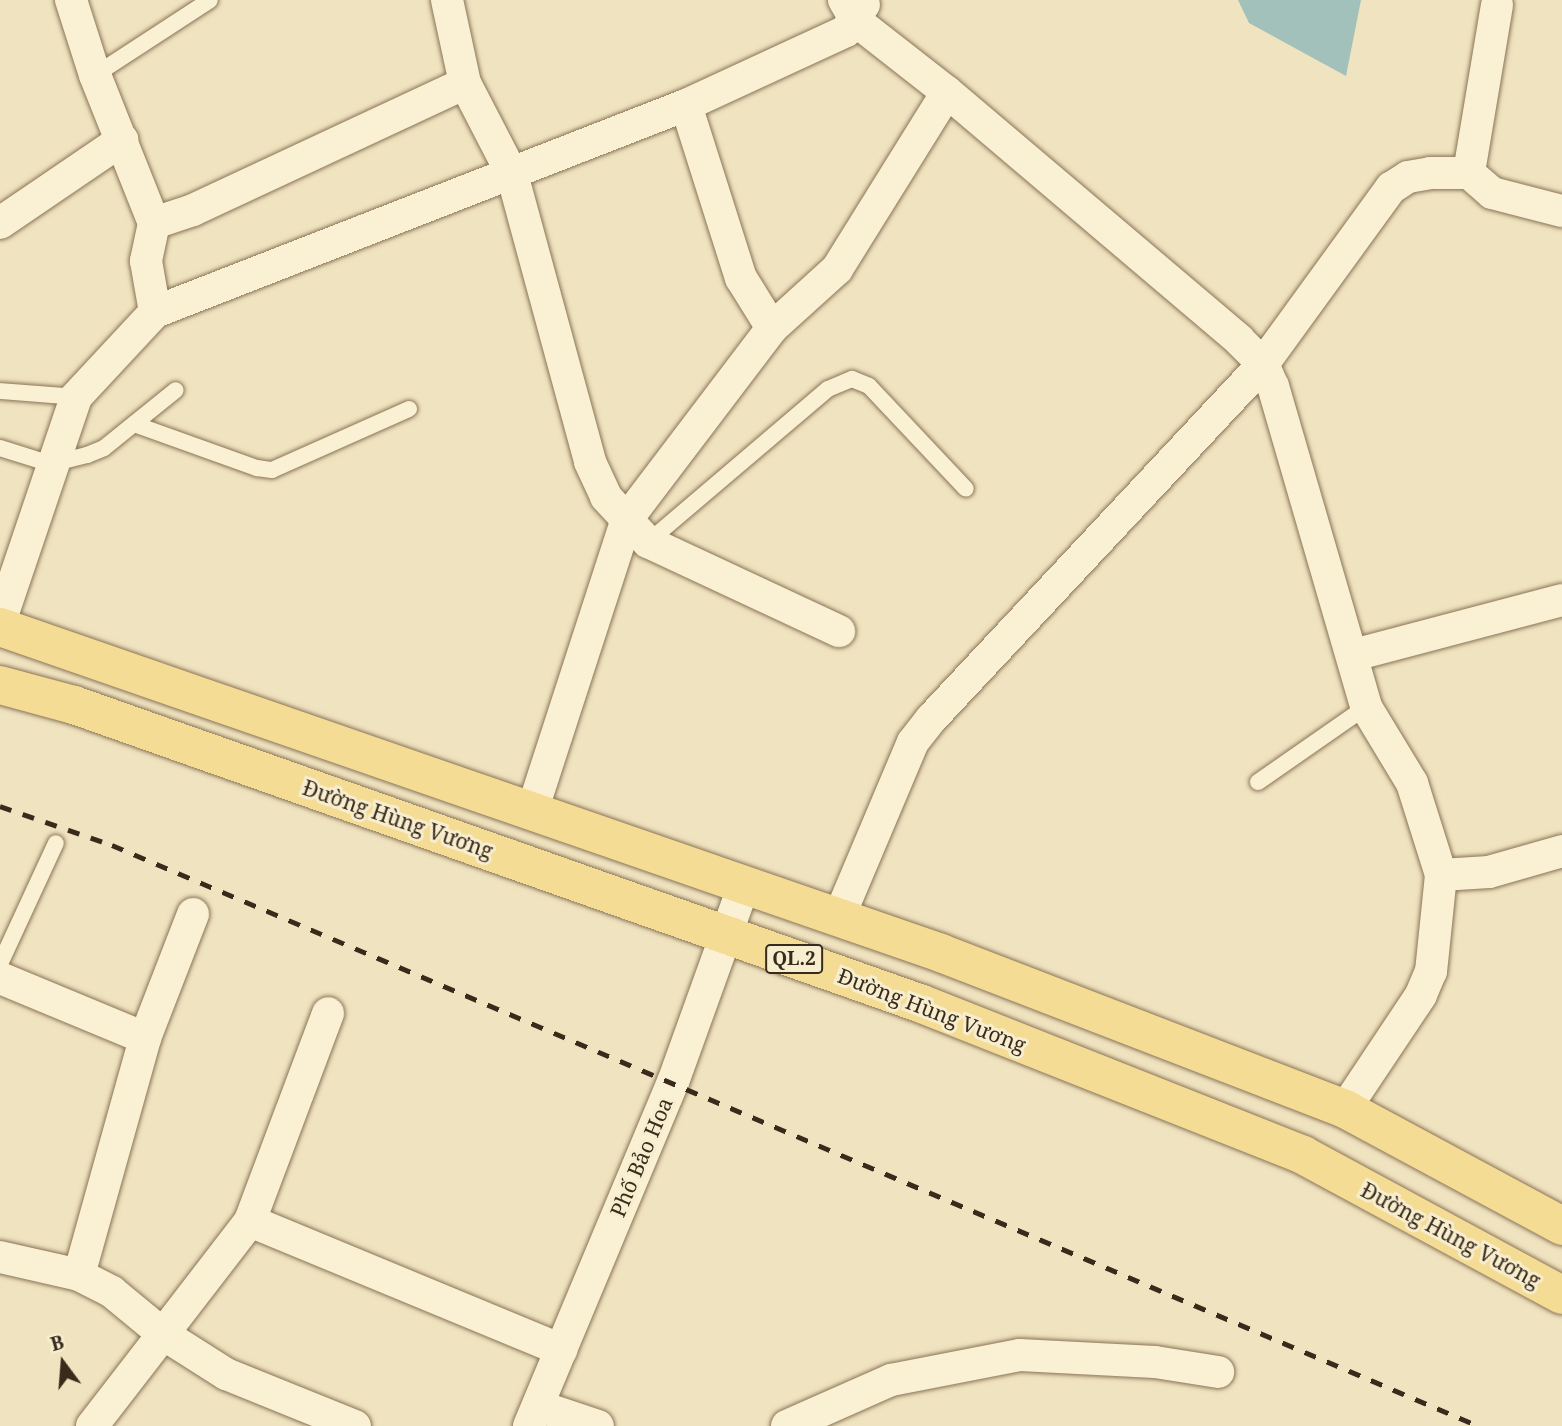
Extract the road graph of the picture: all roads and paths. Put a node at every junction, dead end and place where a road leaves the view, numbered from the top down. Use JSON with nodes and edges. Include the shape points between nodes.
{"nodes":[{"id":1,"x":71,"y":0,"type":"edge"},
{"id":2,"x":210,"y":0,"type":"edge"},
{"id":3,"x":447,"y":0,"type":"edge"},
{"id":4,"x":1497,"y":5,"type":"dead end"},
{"id":5,"x":855,"y":7,"type":"edge"},
{"id":6,"x":95,"y":75,"type":"junction"},
{"id":7,"x":465,"y":83,"type":"junction"},
{"id":8,"x":947,"y":92,"type":"junction"},
{"id":9,"x":685,"y":105,"type":"junction"},
{"id":10,"x":122,"y":140,"type":"junction"},
{"id":11,"x":1469,"y":173,"type":"junction"},
{"id":12,"x":512,"y":174,"type":"junction"},
{"id":13,"x":1562,"y":211,"type":"edge"},
{"id":14,"x":0,"y":223,"type":"edge"},
{"id":15,"x":154,"y":223,"type":"junction"},
{"id":16,"x":155,"y":312,"type":"junction"},
{"id":17,"x":772,"y":328,"type":"junction"},
{"id":18,"x":1263,"y":364,"type":"junction"},
{"id":19,"x":176,"y":390,"type":"dead end"},
{"id":20,"x":0,"y":391,"type":"edge"},
{"id":21,"x":76,"y":397,"type":"junction"},
{"id":22,"x":409,"y":409,"type":"dead end"},
{"id":23,"x":134,"y":424,"type":"junction"},
{"id":24,"x":0,"y":448,"type":"edge"},
{"id":25,"x":51,"y":464,"type":"junction"},
{"id":26,"x":966,"y":489,"type":"dead end"},
{"id":27,"x":626,"y":519,"type":"junction"},
{"id":28,"x":648,"y":542,"type":"junction"},
{"id":29,"x":1562,"y":600,"type":"edge"},
{"id":30,"x":0,"y":622,"type":"edge"},
{"id":31,"x":0,"y":627,"type":"edge"},
{"id":32,"x":839,"y":631,"type":"dead end"},
{"id":33,"x":1354,"y":655,"type":"junction"},
{"id":34,"x":0,"y":685,"type":"edge"},
{"id":35,"x":1366,"y":707,"type":"junction"},
{"id":36,"x":1258,"y":782,"type":"dead end"},
{"id":37,"x":533,"y":808,"type":"junction"},
{"id":38,"x":56,"y":843,"type":"dead end"},
{"id":39,"x":1562,"y":852,"type":"edge"},
{"id":40,"x":1441,"y":875,"type":"junction"},
{"id":41,"x":744,"y":885,"type":"junction"},
{"id":42,"x":193,"y":914,"type":"dead end"},
{"id":43,"x":839,"y":917,"type":"junction"},
{"id":44,"x":727,"y":935,"type":"junction"},
{"id":45,"x":0,"y":964,"type":"edge"},
{"id":46,"x":0,"y":978,"type":"edge"},
{"id":47,"x":328,"y":1013,"type":"dead end"},
{"id":48,"x":145,"y":1038,"type":"junction"},
{"id":49,"x":1345,"y":1109,"type":"junction"},
{"id":50,"x":250,"y":1222,"type":"junction"},
{"id":51,"x":1562,"y":1226,"type":"edge"},
{"id":52,"x":0,"y":1257,"type":"edge"},
{"id":53,"x":79,"y":1275,"type":"junction"},
{"id":54,"x":1562,"y":1294,"type":"edge"},
{"id":55,"x":163,"y":1334,"type":"junction"},
{"id":56,"x":561,"y":1350,"type":"junction"},
{"id":57,"x":1219,"y":1372,"type":"dead end"},
{"id":58,"x":533,"y":1416,"type":"edge"},
{"id":59,"x":92,"y":1426,"type":"edge"},
{"id":60,"x":355,"y":1426,"type":"edge"},
{"id":61,"x":598,"y":1426,"type":"edge"},
{"id":62,"x":787,"y":1426,"type":"edge"}],
"edges":[{"from":1,"to":6,"type":"street"},
{"from":2,"to":6,"type":"lane"},
{"from":3,"to":7,"type":"street"},
{"from":4,"to":11,"type":"street"},
{"from":5,"to":8,"type":"street"},
{"from":5,"to":9,"type":"street","via":[[846,32]]},
{"from":6,"to":10,"type":"street"},
{"from":7,"to":12,"type":"street"},
{"from":7,"to":15,"type":"street","via":[[193,210]]},
{"from":8,"to":17,"type":"street","via":[[837,269]]},
{"from":8,"to":18,"type":"street","via":[[1163,272]]},
{"from":9,"to":12,"type":"street"},
{"from":9,"to":17,"type":"street","via":[[741,278]]},
{"from":10,"to":14,"type":"street"},
{"from":10,"to":15,"type":"street"},
{"from":11,"to":13,"type":"street","via":[[1492,193]]},
{"from":11,"to":18,"type":"street","via":[[1408,177],[1391,188]]},
{"from":12,"to":16,"type":"street"},
{"from":12,"to":27,"type":"street","via":[[590,462],[606,498]]},
{"from":15,"to":16,"type":"street","via":[[146,261]]},
{"from":16,"to":21,"type":"street"},
{"from":17,"to":27,"type":"street"},
{"from":18,"to":33,"type":"street"},
{"from":18,"to":43,"type":"street","via":[[913,742]]},
{"from":19,"to":23,"type":"lane"},
{"from":20,"to":21,"type":"lane"},
{"from":21,"to":25,"type":"street"},
{"from":22,"to":23,"type":"lane","via":[[272,470]]},
{"from":23,"to":25,"type":"lane","via":[[104,448]]},
{"from":24,"to":25,"type":"lane"},
{"from":25,"to":30,"type":"street"},
{"from":26,"to":28,"type":"lane","via":[[869,386],[852,379],[828,389]]},
{"from":27,"to":28,"type":"street"},
{"from":27,"to":37,"type":"street"},
{"from":28,"to":32,"type":"street"},
{"from":29,"to":33,"type":"street"},
{"from":31,"to":37,"type":"main road","number":"QL.2"},
{"from":33,"to":35,"type":"street"},
{"from":34,"to":44,"type":"main road","name":"Đường Hùng Vương","number":"QL.2","via":[[74,705]]},
{"from":35,"to":36,"type":"lane"},
{"from":35,"to":40,"type":"street","via":[[1412,783]]},
{"from":37,"to":41,"type":"main road","number":"QL.2"},
{"from":38,"to":45,"type":"lane"},
{"from":39,"to":40,"type":"street","via":[[1489,872]]},
{"from":40,"to":49,"type":"street","via":[[1431,971],[1421,995]]},
{"from":41,"to":43,"type":"main road","number":"QL.2"},
{"from":41,"to":44,"type":"street","name":"Phố Bảo Hoa"},
{"from":42,"to":48,"type":"street"},
{"from":43,"to":49,"type":"main road","number":"QL.2"},
{"from":44,"to":54,"type":"main road","name":"Đường Hùng Vương","number":"QL.2","via":[[922,1004],[1303,1155]]},
{"from":44,"to":56,"type":"street","name":"Phố Bảo Hoa","via":[[673,1082]]},
{"from":46,"to":48,"type":"street"},
{"from":47,"to":50,"type":"street"},
{"from":48,"to":53,"type":"street"},
{"from":49,"to":51,"type":"main road","number":"QL.2"},
{"from":50,"to":55,"type":"street"},
{"from":50,"to":56,"type":"street"},
{"from":52,"to":53,"type":"street"},
{"from":53,"to":55,"type":"street","via":[[112,1292]]},
{"from":55,"to":59,"type":"street"},
{"from":55,"to":60,"type":"street","via":[[226,1374]]},
{"from":56,"to":58,"type":"street","name":"Phố Bảo Hoa"},
{"from":57,"to":62,"type":"street","via":[[1155,1362],[1020,1356],[891,1380]]},
{"from":58,"to":61,"type":"street"}]}
